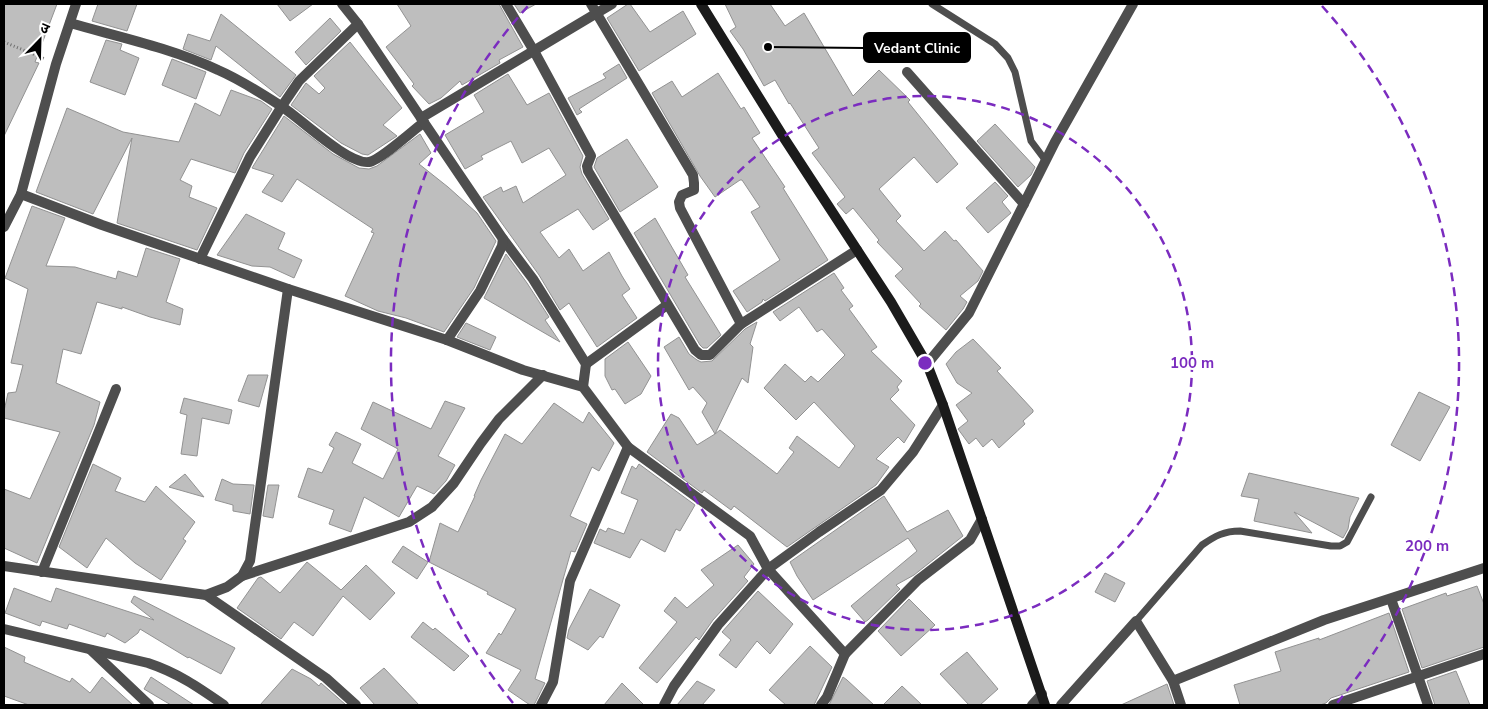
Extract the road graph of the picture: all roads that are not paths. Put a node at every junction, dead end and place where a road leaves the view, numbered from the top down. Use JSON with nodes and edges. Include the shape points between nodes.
{"nodes":[{"id":1,"x":76,"y":4,"type":"edge"},
{"id":2,"x":342,"y":4,"type":"edge"},
{"id":3,"x":506,"y":4,"type":"edge"},
{"id":4,"x":591,"y":4,"type":"edge"},
{"id":5,"x":612,"y":4,"type":"edge"},
{"id":6,"x":701,"y":4,"type":"edge"},
{"id":7,"x":932,"y":4,"type":"edge"},
{"id":8,"x":1133,"y":4,"type":"edge"},
{"id":9,"x":596,"y":13,"type":"junction"},
{"id":10,"x":70,"y":23,"type":"junction"},
{"id":11,"x":358,"y":24,"type":"junction"},
{"id":12,"x":534,"y":51,"type":"junction"},
{"id":13,"x":907,"y":72,"type":"dead end"},
{"id":14,"x":282,"y":106,"type":"junction"},
{"id":15,"x":423,"y":120,"type":"junction"},
{"id":16,"x":1046,"y":161,"type":"junction"},
{"id":17,"x":21,"y":194,"type":"junction"},
{"id":18,"x":1024,"y":204,"type":"junction"},
{"id":19,"x":4,"y":227,"type":"edge"},
{"id":20,"x":502,"y":239,"type":"junction"},
{"id":21,"x":857,"y":250,"type":"junction"},
{"id":22,"x":200,"y":259,"type":"junction"},
{"id":23,"x":288,"y":289,"type":"junction"},
{"id":24,"x":667,"y":305,"type":"junction"},
{"id":25,"x":742,"y":324,"type":"junction"},
{"id":26,"x":448,"y":340,"type":"junction"},
{"id":27,"x":586,"y":364,"type":"junction"},
{"id":28,"x":927,"y":364,"type":"junction"},
{"id":29,"x":543,"y":375,"type":"junction"},
{"id":30,"x":583,"y":386,"type":"junction"},
{"id":31,"x":116,"y":389,"type":"dead end"},
{"id":32,"x":943,"y":405,"type":"junction"},
{"id":33,"x":628,"y":447,"type":"junction"},
{"id":34,"x":1371,"y":497,"type":"dead end"},
{"id":35,"x":982,"y":519,"type":"junction"},
{"id":36,"x":4,"y":566,"type":"edge"},
{"id":37,"x":1484,"y":568,"type":"edge"},
{"id":38,"x":768,"y":569,"type":"junction"},
{"id":39,"x":42,"y":572,"type":"junction"},
{"id":40,"x":242,"y":576,"type":"junction"},
{"id":41,"x":206,"y":595,"type":"junction"},
{"id":42,"x":1390,"y":599,"type":"junction"},
{"id":43,"x":1136,"y":621,"type":"junction"},
{"id":44,"x":4,"y":629,"type":"edge"},
{"id":45,"x":90,"y":649,"type":"junction"},
{"id":46,"x":845,"y":654,"type":"junction"},
{"id":47,"x":1484,"y":654,"type":"edge"},
{"id":48,"x":1418,"y":678,"type":"junction"},
{"id":49,"x":1173,"y":681,"type":"junction"},
{"id":50,"x":1042,"y":694,"type":"junction"},
{"id":51,"x":149,"y":705,"type":"edge"},
{"id":52,"x":224,"y":705,"type":"edge"},
{"id":53,"x":356,"y":705,"type":"edge"},
{"id":54,"x":541,"y":705,"type":"edge"},
{"id":55,"x":664,"y":705,"type":"edge"},
{"id":56,"x":821,"y":705,"type":"edge"},
{"id":57,"x":1032,"y":705,"type":"edge"},
{"id":58,"x":1046,"y":705,"type":"edge"},
{"id":59,"x":1061,"y":705,"type":"edge"},
{"id":60,"x":1181,"y":705,"type":"edge"},
{"id":61,"x":1333,"y":705,"type":"edge"},
{"id":62,"x":1428,"y":705,"type":"edge"}],
"edges":[{"from":1,"to":10,"type":"street"},
{"from":2,"to":11,"type":"street"},
{"from":3,"to":12,"type":"street"},
{"from":4,"to":9,"type":"street"},
{"from":5,"to":9,"type":"street"},
{"from":6,"to":21,"type":"main road"},
{"from":7,"to":16,"type":"lane","via":[[995,44],[1008,58],[1030,141]]},
{"from":8,"to":16,"type":"street"},
{"from":9,"to":12,"type":"street"},
{"from":9,"to":25,"type":"street","via":[[693,175],[694,190],[682,195],[680,208]]},
{"from":10,"to":14,"type":"street","via":[[172,52],[220,70]]},
{"from":10,"to":17,"type":"street"},
{"from":11,"to":14,"type":"street","via":[[299,81]]},
{"from":11,"to":15,"type":"street"},
{"from":12,"to":15,"type":"street"},
{"from":12,"to":24,"type":"street","via":[[591,156],[588,171]]},
{"from":13,"to":18,"type":"street"},
{"from":14,"to":15,"type":"street","via":[[355,160],[369,162]]},
{"from":14,"to":22,"type":"street","via":[[250,157]]},
{"from":15,"to":20,"type":"street"},
{"from":16,"to":18,"type":"street"},
{"from":17,"to":19,"type":"street"},
{"from":17,"to":22,"type":"street"},
{"from":18,"to":28,"type":"street","via":[[969,312]]},
{"from":20,"to":26,"type":"street","via":[[502,246],[480,291]]},
{"from":20,"to":27,"type":"street","via":[[533,279]]},
{"from":21,"to":25,"type":"street"},
{"from":21,"to":28,"type":"main road"},
{"from":22,"to":23,"type":"street"},
{"from":23,"to":26,"type":"street"},
{"from":23,"to":40,"type":"street","via":[[254,537],[250,561]]},
{"from":24,"to":25,"type":"street","via":[[694,350],[701,355],[710,355]]},
{"from":24,"to":27,"type":"street"},
{"from":26,"to":29,"type":"street"},
{"from":27,"to":30,"type":"street"},
{"from":28,"to":32,"type":"main road"},
{"from":29,"to":30,"type":"street"},
{"from":29,"to":40,"type":"street","via":[[499,419],[454,484],[432,507],[409,522]]},
{"from":30,"to":33,"type":"street"},
{"from":31,"to":39,"type":"street"},
{"from":32,"to":35,"type":"main road"},
{"from":32,"to":38,"type":"street","via":[[913,452],[881,490]]},
{"from":33,"to":38,"type":"street","via":[[750,536]]},
{"from":33,"to":54,"type":"street","via":[[570,581],[553,682]]},
{"from":34,"to":43,"type":"lane","via":[[1347,542],[1340,546],[1240,531],[1215,535],[1202,545]]},
{"from":35,"to":46,"type":"street","via":[[970,540],[918,580]]},
{"from":35,"to":50,"type":"main road"},
{"from":36,"to":39,"type":"street"},
{"from":37,"to":42,"type":"street"},
{"from":38,"to":46,"type":"street"},
{"from":38,"to":55,"type":"street","via":[[718,625]]},
{"from":39,"to":41,"type":"street"},
{"from":40,"to":41,"type":"street","via":[[227,587]]},
{"from":41,"to":53,"type":"street","via":[[326,678]]},
{"from":42,"to":48,"type":"street"},
{"from":42,"to":49,"type":"street","via":[[1324,620]]},
{"from":43,"to":49,"type":"street"},
{"from":43,"to":59,"type":"street"},
{"from":44,"to":45,"type":"street"},
{"from":45,"to":51,"type":"street"},
{"from":45,"to":52,"type":"street","via":[[167,669]]},
{"from":46,"to":56,"type":"street"},
{"from":47,"to":48,"type":"street"},
{"from":48,"to":61,"type":"street"},
{"from":48,"to":62,"type":"street"},
{"from":49,"to":60,"type":"street"},
{"from":50,"to":57,"type":"street"},
{"from":50,"to":58,"type":"main road"}]}
